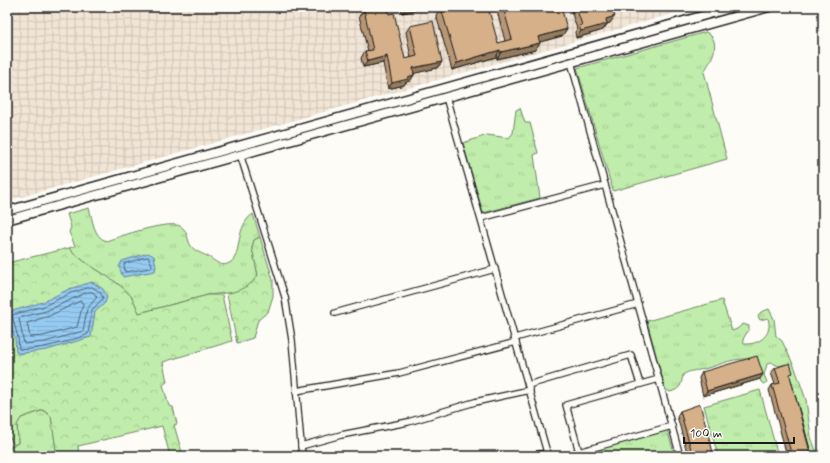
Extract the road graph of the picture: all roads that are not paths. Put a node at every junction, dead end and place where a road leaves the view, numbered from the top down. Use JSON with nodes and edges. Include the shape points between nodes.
{"nodes":[{"id":1,"x":734,"y":7,"type":"edge"},
{"id":2,"x":769,"y":7,"type":"edge"},
{"id":3,"x":737,"y":16,"type":"junction"},
{"id":4,"x":568,"y":53,"type":"junction"},
{"id":5,"x":571,"y":62,"type":"junction"},
{"id":6,"x":446,"y":97,"type":"junction"},
{"id":7,"x":240,"y":154,"type":"junction"},
{"id":8,"x":605,"y":185,"type":"junction"},
{"id":9,"x":7,"y":210,"type":"edge"},
{"id":10,"x":481,"y":218,"type":"junction"},
{"id":11,"x":7,"y":220,"type":"edge"},
{"id":12,"x":495,"y":269,"type":"junction"},
{"id":13,"x":638,"y":304,"type":"junction"},
{"id":14,"x":336,"y":313,"type":"dead end"},
{"id":15,"x":516,"y":340,"type":"junction"},
{"id":16,"x":659,"y":379,"type":"junction"},
{"id":17,"x":640,"y":384,"type":"junction"},
{"id":18,"x":529,"y":387,"type":"junction"},
{"id":19,"x":296,"y":391,"type":"junction"},
{"id":20,"x":672,"y":426,"type":"junction"},
{"id":21,"x":301,"y":446,"type":"junction"},
{"id":22,"x":580,"y":452,"type":"junction"},
{"id":23,"x":548,"y":454,"type":"edge"},
{"id":24,"x":302,"y":456,"type":"edge"},
{"id":25,"x":529,"y":456,"type":"edge"},
{"id":26,"x":564,"y":456,"type":"edge"},
{"id":27,"x":680,"y":456,"type":"edge"}],
"edges":[{"from":1,"to":3,"type":"street"},
{"from":1,"to":4,"type":"street"},
{"from":2,"to":3,"type":"street"},
{"from":3,"to":5,"type":"street"},
{"from":4,"to":5,"type":"street"},
{"from":4,"to":9,"type":"street"},
{"from":5,"to":6,"type":"street"},
{"from":5,"to":8,"type":"street"},
{"from":6,"to":7,"type":"street"},
{"from":6,"to":10,"type":"street"},
{"from":7,"to":11,"type":"street"},
{"from":7,"to":19,"type":"street","via":[[285,297]]},
{"from":8,"to":10,"type":"street"},
{"from":8,"to":13,"type":"street"},
{"from":10,"to":12,"type":"street"},
{"from":12,"to":14,"type":"street"},
{"from":12,"to":15,"type":"street"},
{"from":13,"to":15,"type":"street"},
{"from":13,"to":16,"type":"street"},
{"from":15,"to":18,"type":"street"},
{"from":15,"to":19,"type":"street","via":[[399,373]]},
{"from":16,"to":17,"type":"street"},
{"from":16,"to":20,"type":"street"},
{"from":17,"to":18,"type":"street","via":[[631,355]]},
{"from":17,"to":22,"type":"street","via":[[566,405]]},
{"from":18,"to":21,"type":"street","via":[[408,422]]},
{"from":18,"to":23,"type":"street"},
{"from":19,"to":21,"type":"street"},
{"from":20,"to":22,"type":"street"},
{"from":20,"to":27,"type":"street"},
{"from":21,"to":24,"type":"street"},
{"from":22,"to":26,"type":"street"},
{"from":23,"to":25,"type":"street"}]}
